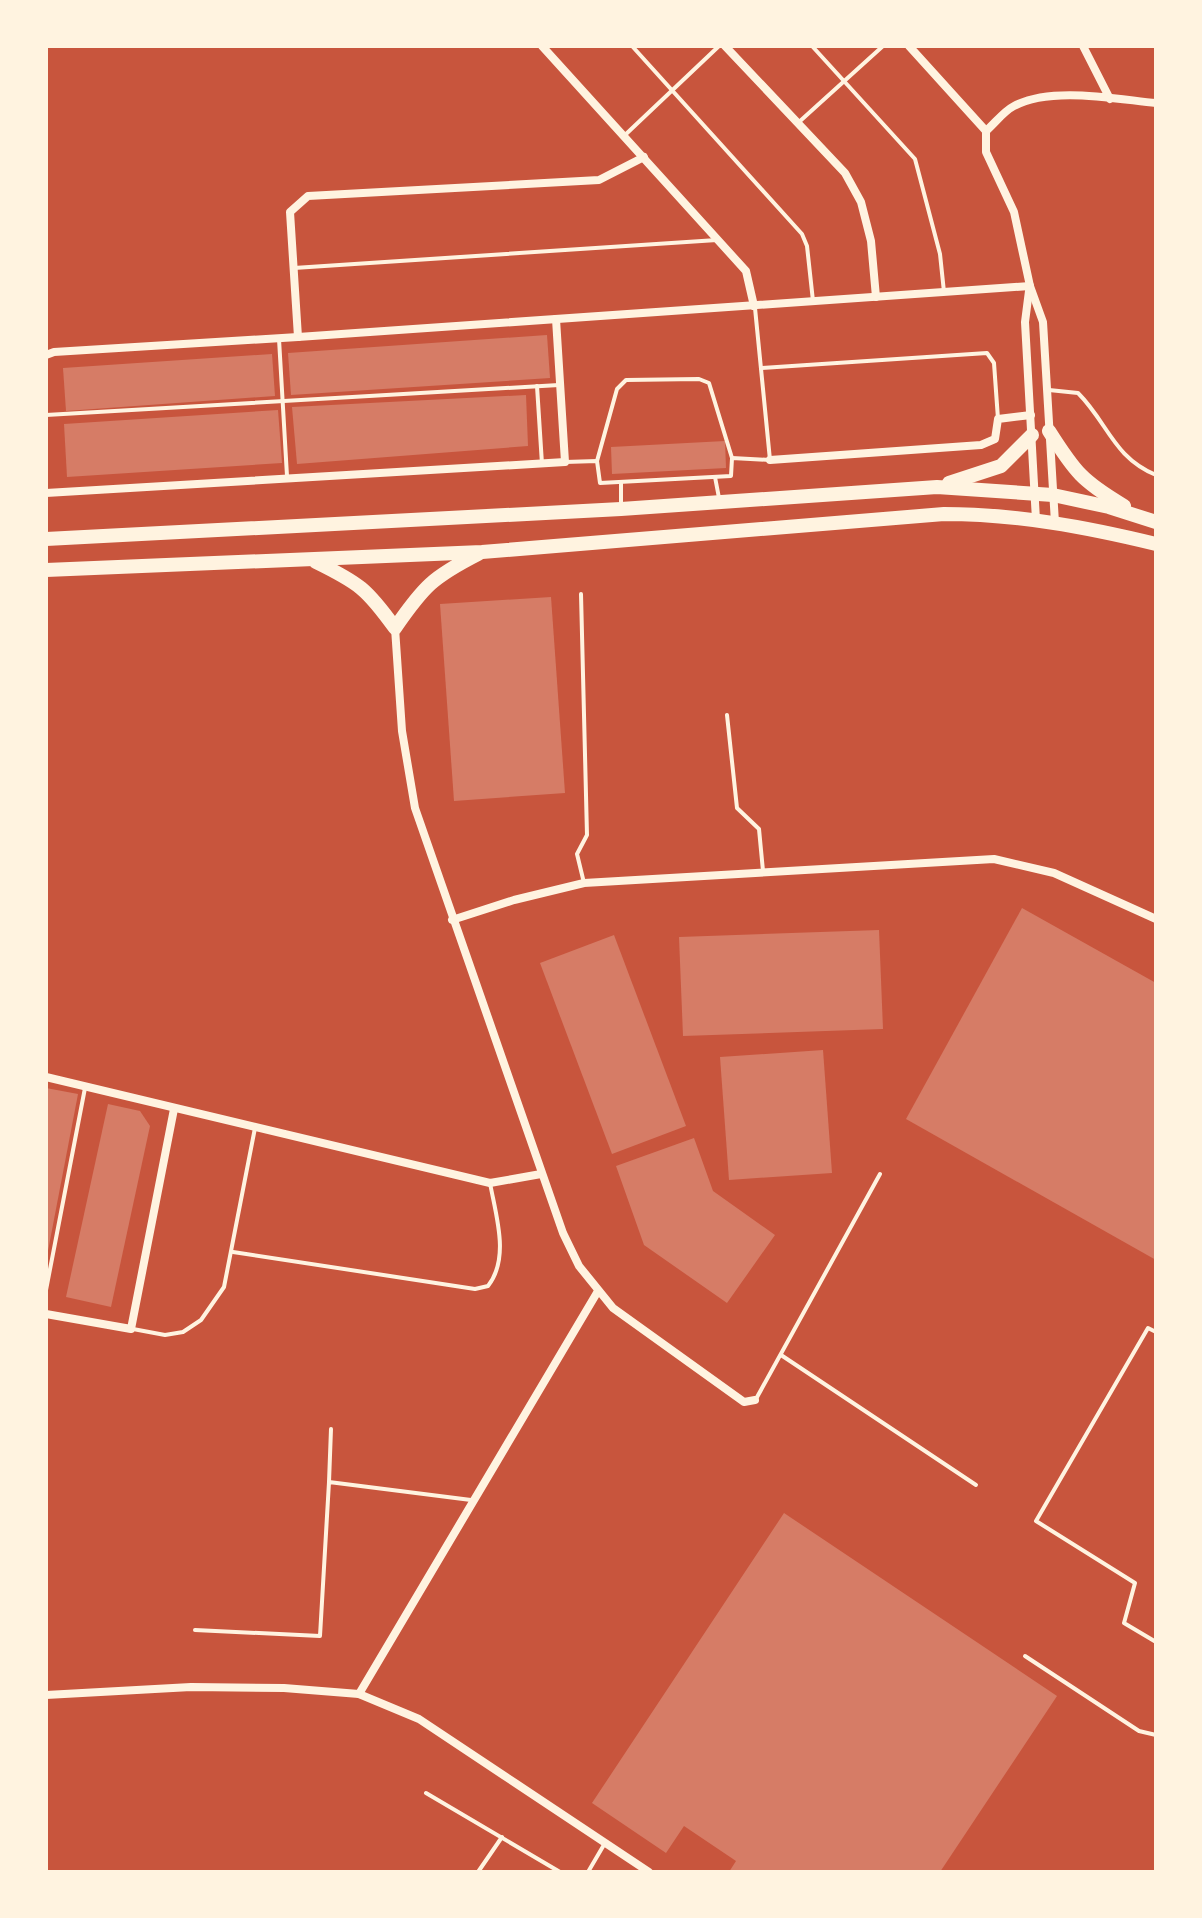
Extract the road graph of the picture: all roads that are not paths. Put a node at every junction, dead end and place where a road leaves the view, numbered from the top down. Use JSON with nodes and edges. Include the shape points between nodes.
{"nodes":[{"id":1,"x":542,"y":46,"type":"edge"},
{"id":2,"x":632,"y":46,"type":"edge"},
{"id":3,"x":719,"y":46,"type":"edge"},
{"id":4,"x":725,"y":46,"type":"edge"},
{"id":5,"x":812,"y":46,"type":"edge"},
{"id":6,"x":883,"y":46,"type":"edge"},
{"id":7,"x":909,"y":46,"type":"edge"},
{"id":8,"x":1083,"y":46,"type":"edge"},
{"id":9,"x":845,"y":80,"type":"junction"},
{"id":10,"x":674,"y":89,"type":"junction"},
{"id":11,"x":1110,"y":99,"type":"junction"},
{"id":12,"x":1156,"y":103,"type":"edge"},
{"id":13,"x":798,"y":123,"type":"junction"},
{"id":14,"x":986,"y":131,"type":"junction"},
{"id":15,"x":624,"y":136,"type":"junction"},
{"id":16,"x":644,"y":157,"type":"junction"},
{"id":17,"x":719,"y":240,"type":"junction"},
{"id":18,"x":294,"y":268,"type":"junction"},
{"id":19,"x":1030,"y":286,"type":"junction"},
{"id":20,"x":944,"y":292,"type":"junction"},
{"id":21,"x":876,"y":297,"type":"junction"},
{"id":22,"x":814,"y":301,"type":"junction"},
{"id":23,"x":754,"y":306,"type":"junction"},
{"id":24,"x":556,"y":319,"type":"junction"},
{"id":25,"x":298,"y":337,"type":"junction"},
{"id":26,"x":279,"y":339,"type":"junction"},
{"id":27,"x":46,"y":355,"type":"edge"},
{"id":28,"x":761,"y":368,"type":"junction"},
{"id":29,"x":560,"y":385,"type":"junction"},
{"id":30,"x":537,"y":386,"type":"junction"},
{"id":31,"x":1047,"y":390,"type":"junction"},
{"id":32,"x":283,"y":401,"type":"junction"},
{"id":33,"x":46,"y":415,"type":"edge"},
{"id":34,"x":1031,"y":415,"type":"junction"},
{"id":35,"x":998,"y":419,"type":"junction"},
{"id":36,"x":1049,"y":431,"type":"junction"},
{"id":37,"x":1032,"y":435,"type":"junction"},
{"id":38,"x":732,"y":458,"type":"junction"},
{"id":39,"x":770,"y":460,"type":"junction"},
{"id":40,"x":597,"y":461,"type":"junction"},
{"id":41,"x":565,"y":462,"type":"junction"},
{"id":42,"x":542,"y":464,"type":"junction"},
{"id":43,"x":1156,"y":475,"type":"edge"},
{"id":44,"x":715,"y":477,"type":"junction"},
{"id":45,"x":287,"y":479,"type":"junction"},
{"id":46,"x":621,"y":482,"type":"junction"},
{"id":47,"x":937,"y":487,"type":"junction"},
{"id":48,"x":46,"y":493,"type":"edge"},
{"id":49,"x":1035,"y":493,"type":"junction"},
{"id":50,"x":1053,"y":495,"type":"junction"},
{"id":51,"x":720,"y":502,"type":"junction"},
{"id":52,"x":621,"y":509,"type":"junction"},
{"id":53,"x":1036,"y":520,"type":"junction"},
{"id":54,"x":1151,"y":521,"type":"edge"},
{"id":55,"x":1055,"y":523,"type":"junction"},
{"id":56,"x":46,"y":539,"type":"edge"},
{"id":57,"x":1156,"y":544,"type":"edge"},
{"id":58,"x":482,"y":552,"type":"junction"},
{"id":59,"x":311,"y":560,"type":"junction"},
{"id":60,"x":46,"y":570,"type":"edge"},
{"id":61,"x":581,"y":594,"type":"dead end"},
{"id":62,"x":395,"y":628,"type":"junction"},
{"id":63,"x":727,"y":715,"type":"dead end"},
{"id":64,"x":763,"y":873,"type":"junction"},
{"id":65,"x":584,"y":883,"type":"junction"},
{"id":66,"x":1156,"y":919,"type":"edge"},
{"id":67,"x":452,"y":920,"type":"junction"},
{"id":68,"x":46,"y":1077,"type":"edge"},
{"id":69,"x":85,"y":1087,"type":"junction"},
{"id":70,"x":174,"y":1109,"type":"junction"},
{"id":71,"x":255,"y":1126,"type":"junction"},
{"id":72,"x":541,"y":1174,"type":"junction"},
{"id":73,"x":880,"y":1174,"type":"dead end"},
{"id":74,"x":490,"y":1183,"type":"junction"},
{"id":75,"x":233,"y":1252,"type":"junction"},
{"id":76,"x":46,"y":1290,"type":"edge"},
{"id":77,"x":598,"y":1291,"type":"junction"},
{"id":78,"x":46,"y":1314,"type":"edge"},
{"id":79,"x":131,"y":1329,"type":"junction"},
{"id":80,"x":1156,"y":1332,"type":"edge"},
{"id":81,"x":781,"y":1355,"type":"junction"},
{"id":82,"x":755,"y":1400,"type":"joint"},
{"id":83,"x":331,"y":1429,"type":"dead end"},
{"id":84,"x":329,"y":1482,"type":"junction"},
{"id":85,"x":976,"y":1485,"type":"dead end"},
{"id":86,"x":473,"y":1501,"type":"junction"},
{"id":87,"x":195,"y":1630,"type":"dead end"},
{"id":88,"x":1156,"y":1642,"type":"edge"},
{"id":89,"x":1025,"y":1656,"type":"dead end"},
{"id":90,"x":359,"y":1694,"type":"junction"},
{"id":91,"x":46,"y":1695,"type":"edge"},
{"id":92,"x":1156,"y":1735,"type":"edge"},
{"id":93,"x":426,"y":1793,"type":"dead end"},
{"id":94,"x":502,"y":1837,"type":"junction"},
{"id":95,"x":605,"y":1843,"type":"junction"},
{"id":96,"x":478,"y":1872,"type":"edge"},
{"id":97,"x":560,"y":1872,"type":"edge"},
{"id":98,"x":588,"y":1872,"type":"edge"},
{"id":99,"x":649,"y":1872,"type":"edge"}],
"edges":[{"from":1,"to":15,"type":"street"},
{"from":2,"to":10,"type":"lane"},
{"from":3,"to":10,"type":"lane"},
{"from":4,"to":13,"type":"street"},
{"from":5,"to":9,"type":"lane"},
{"from":6,"to":9,"type":"lane"},
{"from":7,"to":14,"type":"street"},
{"from":8,"to":11,"type":"street"},
{"from":9,"to":13,"type":"lane"},
{"from":9,"to":20,"type":"lane","via":[[915,159],[940,254]]},
{"from":10,"to":15,"type":"lane"},
{"from":10,"to":22,"type":"lane","via":[[802,234]]},
{"from":11,"to":12,"type":"street"},
{"from":11,"to":14,"type":"street","via":[[1029,99],[1010,108]]},
{"from":13,"to":21,"type":"street","via":[[845,173],[861,202]]},
{"from":14,"to":19,"type":"street","via":[[986,152],[1014,212]]},
{"from":15,"to":16,"type":"street"},
{"from":16,"to":17,"type":"street"},
{"from":16,"to":18,"type":"street","via":[[599,180],[308,196],[290,212]]},
{"from":17,"to":18,"type":"lane"},
{"from":17,"to":23,"type":"street","via":[[746,271]]},
{"from":18,"to":25,"type":"street"},
{"from":19,"to":20,"type":"street"},
{"from":19,"to":31,"type":"street","via":[[1043,322]]},
{"from":19,"to":34,"type":"street","via":[[1025,322]]},
{"from":20,"to":21,"type":"street"},
{"from":21,"to":22,"type":"street"},
{"from":22,"to":23,"type":"street"},
{"from":23,"to":24,"type":"street"},
{"from":23,"to":28,"type":"lane"},
{"from":24,"to":25,"type":"street"},
{"from":24,"to":29,"type":"street"},
{"from":25,"to":26,"type":"street"},
{"from":26,"to":27,"type":"street"},
{"from":26,"to":32,"type":"lane"},
{"from":28,"to":35,"type":"lane","via":[[987,353],[994,363]]},
{"from":28,"to":39,"type":"lane"},
{"from":29,"to":30,"type":"lane"},
{"from":29,"to":41,"type":"street"},
{"from":30,"to":32,"type":"lane"},
{"from":30,"to":42,"type":"lane"},
{"from":31,"to":36,"type":"street"},
{"from":31,"to":43,"type":"lane","via":[[1078,393],[1125,458]]},
{"from":32,"to":33,"type":"lane"},
{"from":32,"to":45,"type":"lane"},
{"from":34,"to":35,"type":"street"},
{"from":34,"to":37,"type":"street"},
{"from":35,"to":39,"type":"street","via":[[995,439],[981,445]]},
{"from":36,"to":50,"type":"street"},
{"from":36,"to":54,"type":"main road","via":[[1085,482]]},
{"from":37,"to":47,"type":"main road","via":[[1001,466]]},
{"from":37,"to":49,"type":"street"},
{"from":38,"to":39,"type":"lane"},
{"from":38,"to":40,"type":"lane","via":[[709,383],[626,380],[617,389]]},
{"from":38,"to":44,"type":"lane","via":[[731,476]]},
{"from":40,"to":41,"type":"lane"},
{"from":40,"to":46,"type":"lane","via":[[600,483]]},
{"from":41,"to":42,"type":"street"},
{"from":42,"to":45,"type":"street"},
{"from":44,"to":46,"type":"lane"},
{"from":44,"to":51,"type":"lane"},
{"from":45,"to":48,"type":"street"},
{"from":46,"to":52,"type":"lane"},
{"from":47,"to":49,"type":"main road"},
{"from":47,"to":51,"type":"main road"},
{"from":49,"to":50,"type":"main road"},
{"from":49,"to":53,"type":"street"},
{"from":50,"to":54,"type":"main road"},
{"from":50,"to":55,"type":"street"},
{"from":51,"to":52,"type":"main road"},
{"from":52,"to":56,"type":"main road"},
{"from":53,"to":55,"type":"main road"},
{"from":53,"to":58,"type":"main road","via":[[944,514]]},
{"from":55,"to":57,"type":"main road"},
{"from":58,"to":59,"type":"main road"},
{"from":58,"to":62,"type":"main road","via":[[435,578]]},
{"from":59,"to":60,"type":"main road"},
{"from":59,"to":62,"type":"main road","via":[[353,580]]},
{"from":61,"to":65,"type":"lane","via":[[587,835],[577,854]]},
{"from":62,"to":67,"type":"street","via":[[413,799]]},
{"from":63,"to":64,"type":"lane","via":[[737,808],[759,829]]},
{"from":64,"to":65,"type":"street"},
{"from":64,"to":66,"type":"street","via":[[994,859],[1054,873]]},
{"from":65,"to":67,"type":"street"},
{"from":67,"to":72,"type":"street"},
{"from":68,"to":69,"type":"street"},
{"from":69,"to":70,"type":"street"},
{"from":69,"to":76,"type":"lane"},
{"from":70,"to":71,"type":"street"},
{"from":70,"to":79,"type":"street"},
{"from":71,"to":74,"type":"street"},
{"from":71,"to":75,"type":"lane"},
{"from":72,"to":74,"type":"street"},
{"from":72,"to":77,"type":"street","via":[[579,1266]]},
{"from":73,"to":81,"type":"lane"},
{"from":74,"to":75,"type":"lane","via":[[500,1258],[488,1286],[475,1289]]},
{"from":75,"to":79,"type":"lane","via":[[224,1287],[201,1320],[183,1332],[165,1335]]},
{"from":77,"to":82,"type":"street","via":[[613,1308],[744,1402]]},
{"from":77,"to":86,"type":"street"},
{"from":78,"to":79,"type":"street"},
{"from":80,"to":88,"type":"lane","via":[[1148,1328],[1036,1521],[1135,1583],[1124,1623]]},
{"from":81,"to":82,"type":"lane"},
{"from":81,"to":85,"type":"lane"},
{"from":83,"to":84,"type":"lane"},
{"from":84,"to":86,"type":"lane"},
{"from":84,"to":87,"type":"lane","via":[[320,1636]]},
{"from":86,"to":90,"type":"street"},
{"from":89,"to":92,"type":"lane","via":[[1139,1731]]},
{"from":90,"to":91,"type":"street","via":[[191,1687]]},
{"from":90,"to":95,"type":"street","via":[[419,1719]]},
{"from":93,"to":94,"type":"lane"},
{"from":94,"to":96,"type":"lane"},
{"from":94,"to":97,"type":"lane"},
{"from":95,"to":98,"type":"lane"},
{"from":95,"to":99,"type":"street"}]}
